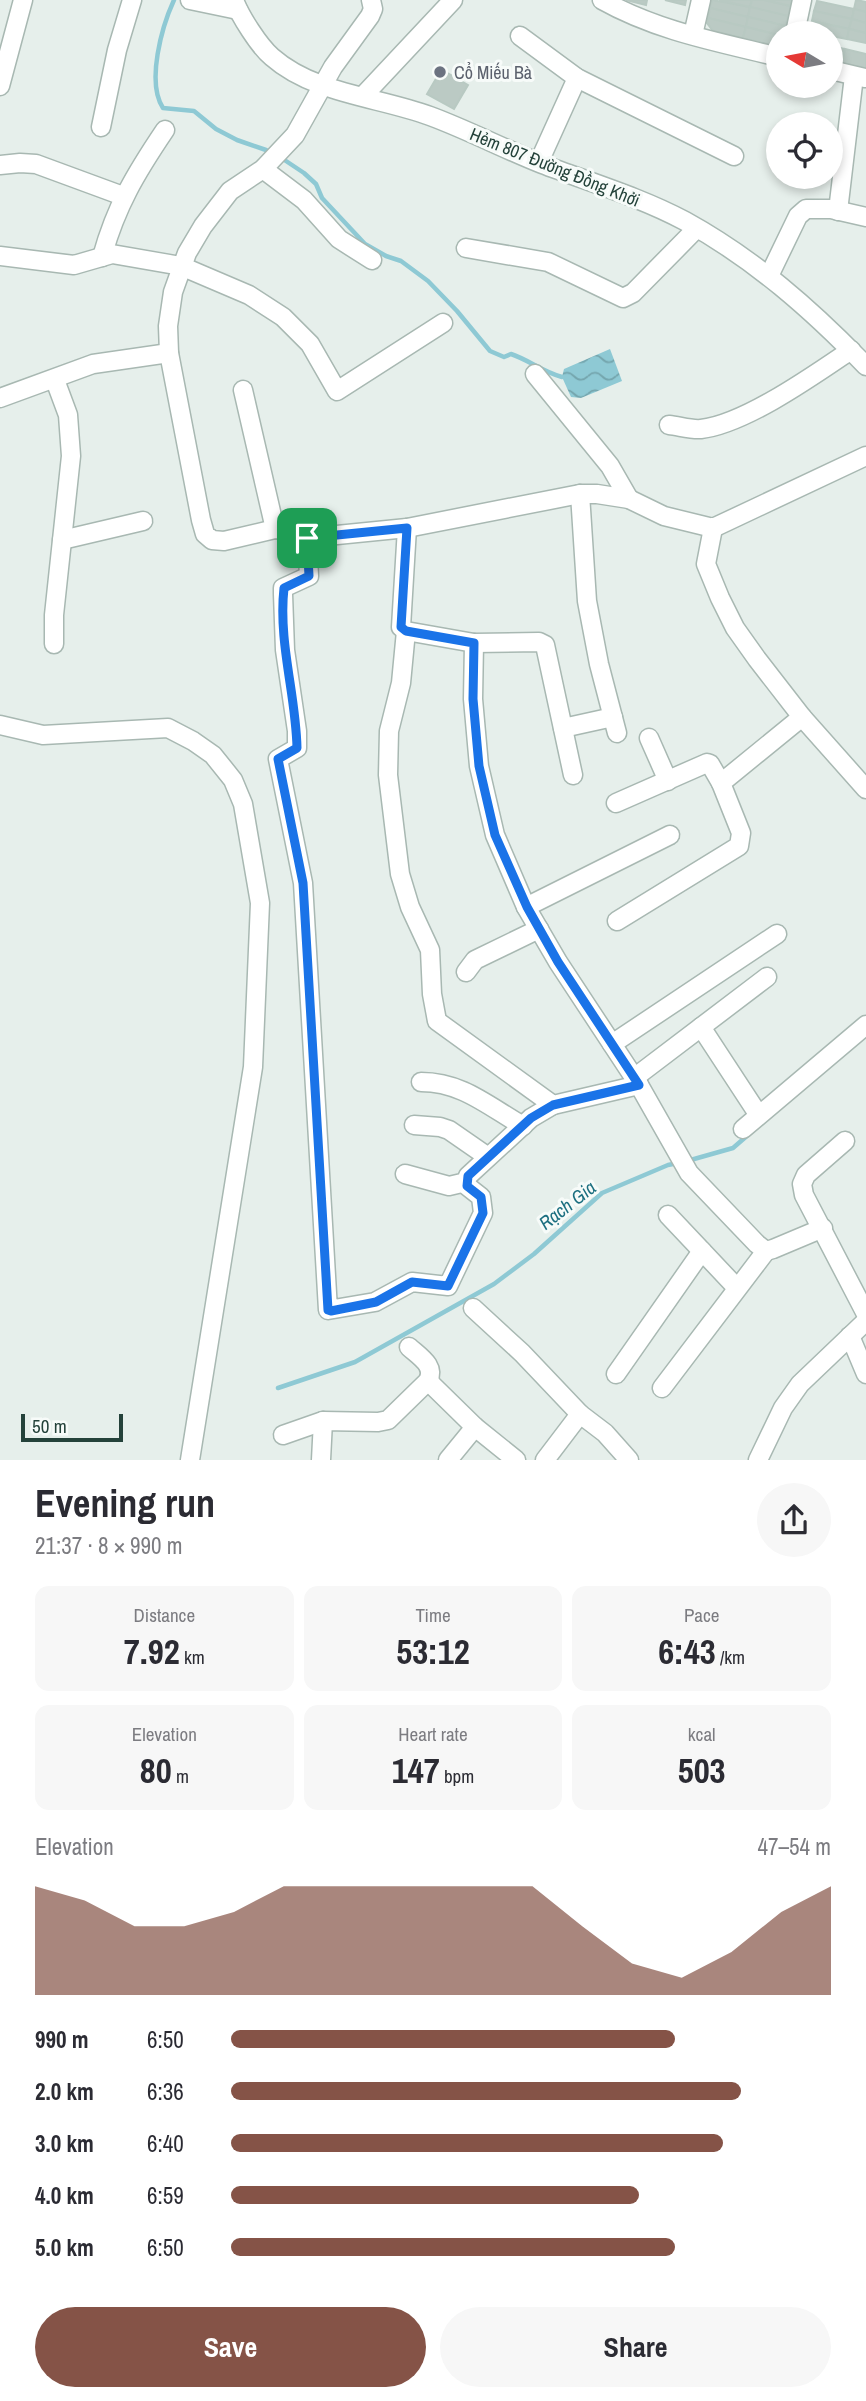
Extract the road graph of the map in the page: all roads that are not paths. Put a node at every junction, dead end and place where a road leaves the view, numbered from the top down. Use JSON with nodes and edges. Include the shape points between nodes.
{"nodes":[{"id":1,"x":23,"y":0,"type":"edge"},
{"id":2,"x":132,"y":0,"type":"edge"},
{"id":3,"x":190,"y":0,"type":"edge"},
{"id":4,"x":371,"y":0,"type":"edge"},
{"id":5,"x":453,"y":0,"type":"edge"},
{"id":6,"x":602,"y":0,"type":"edge"},
{"id":7,"x":701,"y":0,"type":"edge"},
{"id":8,"x":802,"y":0,"type":"edge"},
{"id":9,"x":236,"y":5,"type":"edge"},
{"id":10,"x":798,"y":21,"type":"edge"},
{"id":11,"x":693,"y":35,"type":"junction"},
{"id":12,"x":520,"y":36,"type":"dead end"},
{"id":13,"x":766,"y":54,"type":"edge"},
{"id":14,"x":860,"y":77,"type":"edge"},
{"id":15,"x":576,"y":78,"type":"junction"},
{"id":16,"x":0,"y":86,"type":"edge"},
{"id":17,"x":324,"y":86,"type":"junction"},
{"id":18,"x":363,"y":96,"type":"junction"},
{"id":19,"x":101,"y":127,"type":"dead end"},
{"id":20,"x":165,"y":130,"type":"dead end"},
{"id":21,"x":734,"y":156,"type":"dead end"},
{"id":22,"x":538,"y":162,"type":"junction"},
{"id":23,"x":0,"y":166,"type":"edge"},
{"id":24,"x":264,"y":169,"type":"junction"},
{"id":25,"x":123,"y":196,"type":"junction"},
{"id":26,"x":838,"y":211,"type":"junction"},
{"id":27,"x":866,"y":217,"type":"edge"},
{"id":28,"x":696,"y":229,"type":"junction"},
{"id":29,"x":466,"y":248,"type":"dead end"},
{"id":30,"x":0,"y":256,"type":"edge"},
{"id":31,"x":102,"y":257,"type":"junction"},
{"id":32,"x":372,"y":260,"type":"dead end"},
{"id":33,"x":181,"y":265,"type":"junction"},
{"id":34,"x":769,"y":276,"type":"junction"},
{"id":35,"x":443,"y":323,"type":"dead end"},
{"id":36,"x":851,"y":350,"type":"junction"},
{"id":37,"x":169,"y":353,"type":"junction"},
{"id":38,"x":866,"y":366,"type":"edge"},
{"id":39,"x":535,"y":374,"type":"dead end"},
{"id":40,"x":55,"y":380,"type":"junction"},
{"id":41,"x":243,"y":390,"type":"dead end"},
{"id":42,"x":0,"y":398,"type":"edge"},
{"id":43,"x":669,"y":425,"type":"dead end"},
{"id":44,"x":866,"y":456,"type":"edge"},
{"id":45,"x":580,"y":494,"type":"junction"},
{"id":46,"x":629,"y":499,"type":"junction"},
{"id":47,"x":143,"y":521,"type":"dead end"},
{"id":48,"x":407,"y":528,"type":"junction"},
{"id":49,"x":713,"y":528,"type":"junction"},
{"id":50,"x":275,"y":529,"type":"junction"},
{"id":51,"x":307,"y":538,"type":"junction"},
{"id":52,"x":62,"y":540,"type":"junction"},
{"id":53,"x":406,"y":631,"type":"junction"},
{"id":54,"x":474,"y":643,"type":"junction"},
{"id":55,"x":54,"y":644,"type":"dead end"},
{"id":56,"x":802,"y":717,"type":"junction"},
{"id":57,"x":0,"y":725,"type":"edge"},
{"id":58,"x":563,"y":729,"type":"junction"},
{"id":59,"x":649,"y":738,"type":"dead end"},
{"id":60,"x":573,"y":775,"type":"dead end"},
{"id":61,"x":668,"y":781,"type":"junction"},
{"id":62,"x":721,"y":783,"type":"junction"},
{"id":63,"x":866,"y":789,"type":"edge"},
{"id":64,"x":616,"y":803,"type":"dead end"},
{"id":65,"x":670,"y":835,"type":"dead end"},
{"id":66,"x":527,"y":907,"type":"junction"},
{"id":67,"x":617,"y":921,"type":"dead end"},
{"id":68,"x":538,"y":929,"type":"junction"},
{"id":69,"x":777,"y":934,"type":"dead end"},
{"id":70,"x":466,"y":972,"type":"dead end"},
{"id":71,"x":767,"y":976,"type":"dead end"},
{"id":72,"x":866,"y":1025,"type":"edge"},
{"id":73,"x":701,"y":1027,"type":"junction"},
{"id":74,"x":612,"y":1045,"type":"junction"},
{"id":75,"x":421,"y":1082,"type":"dead end"},
{"id":76,"x":636,"y":1082,"type":"junction"},
{"id":77,"x":553,"y":1105,"type":"junction"},
{"id":78,"x":758,"y":1114,"type":"junction"},
{"id":79,"x":415,"y":1125,"type":"dead end"},
{"id":80,"x":523,"y":1126,"type":"junction"},
{"id":81,"x":743,"y":1129,"type":"dead end"},
{"id":82,"x":845,"y":1141,"type":"dead end"},
{"id":83,"x":488,"y":1157,"type":"junction"},
{"id":84,"x":405,"y":1174,"type":"dead end"},
{"id":85,"x":466,"y":1182,"type":"junction"},
{"id":86,"x":668,"y":1215,"type":"dead end"},
{"id":87,"x":822,"y":1228,"type":"junction"},
{"id":88,"x":702,"y":1251,"type":"junction"},
{"id":89,"x":766,"y":1251,"type":"junction"},
{"id":90,"x":736,"y":1287,"type":"junction"},
{"id":91,"x":473,"y":1308,"type":"dead end"},
{"id":92,"x":866,"y":1314,"type":"edge"},
{"id":93,"x":866,"y":1321,"type":"edge"},
{"id":94,"x":850,"y":1336,"type":"junction"},
{"id":95,"x":410,"y":1347,"type":"dead end"},
{"id":96,"x":616,"y":1374,"type":"dead end"},
{"id":97,"x":866,"y":1374,"type":"edge"},
{"id":98,"x":428,"y":1381,"type":"junction"},
{"id":99,"x":662,"y":1388,"type":"dead end"},
{"id":100,"x":580,"y":1414,"type":"junction"},
{"id":101,"x":323,"y":1421,"type":"junction"},
{"id":102,"x":475,"y":1427,"type":"junction"},
{"id":103,"x":283,"y":1434,"type":"dead end"},
{"id":104,"x":190,"y":1460,"type":"edge"},
{"id":105,"x":321,"y":1460,"type":"edge"},
{"id":106,"x":448,"y":1460,"type":"edge"},
{"id":107,"x":516,"y":1460,"type":"edge"},
{"id":108,"x":545,"y":1460,"type":"edge"},
{"id":109,"x":629,"y":1460,"type":"edge"},
{"id":110,"x":758,"y":1460,"type":"edge"}],
"edges":[{"from":1,"to":16,"type":"street"},
{"from":2,"to":19,"type":"street"},
{"from":3,"to":9,"type":"street"},
{"from":4,"to":17,"type":"street","via":[[370,16]]},
{"from":5,"to":18,"type":"street"},
{"from":6,"to":11,"type":"street","via":[[644,21]]},
{"from":7,"to":11,"type":"street"},
{"from":8,"to":10,"type":"street"},
{"from":9,"to":17,"type":"street","name":"Hẻm 807 Đường Đồng Khởi","via":[[271,57]]},
{"from":11,"to":13,"type":"street"},
{"from":12,"to":15,"type":"street"},
{"from":14,"to":26,"type":"street"},
{"from":15,"to":21,"type":"street"},
{"from":15,"to":22,"type":"street"},
{"from":17,"to":18,"type":"street","name":"Hẻm 807 Đường Đồng Khởi"},
{"from":17,"to":24,"type":"street","via":[[295,135]]},
{"from":18,"to":22,"type":"street","name":"Hẻm 807 Đường Đồng Khởi","via":[[429,116]]},
{"from":20,"to":25,"type":"street"},
{"from":22,"to":28,"type":"street","name":"Hẻm 807 Đường Đồng Khởi","via":[[645,203]]},
{"from":23,"to":25,"type":"street","via":[[36,164]]},
{"from":24,"to":32,"type":"street","via":[[304,200],[339,239]]},
{"from":24,"to":33,"type":"street","via":[[230,191]]},
{"from":25,"to":31,"type":"street"},
{"from":26,"to":27,"type":"street"},
{"from":26,"to":34,"type":"street","via":[[806,209],[798,216]]},
{"from":28,"to":29,"type":"street","via":[[623,298],[548,262]]},
{"from":28,"to":34,"type":"street","name":"Hẻm 807 Đường Đồng Khởi"},
{"from":30,"to":31,"type":"street","via":[[74,265]]},
{"from":31,"to":33,"type":"street","via":[[123,255]]},
{"from":33,"to":35,"type":"street","via":[[248,295],[283,317],[310,344],[337,391]]},
{"from":33,"to":37,"type":"street","via":[[168,326]]},
{"from":34,"to":36,"type":"street","name":"Hẻm 807 Đường Đồng Khởi"},
{"from":36,"to":38,"type":"street","name":"Hẻm 807 Đường Đồng Khởi"},
{"from":36,"to":43,"type":"street","via":[[801,384],[714,427]]},
{"from":37,"to":40,"type":"street","via":[[93,364]]},
{"from":37,"to":50,"type":"street","via":[[205,534],[224,541]]},
{"from":39,"to":46,"type":"street","via":[[610,466]]},
{"from":40,"to":42,"type":"street"},
{"from":40,"to":52,"type":"street","via":[[68,415],[71,442]]},
{"from":41,"to":50,"type":"street"},
{"from":44,"to":49,"type":"street"},
{"from":45,"to":46,"type":"street"},
{"from":45,"to":48,"type":"street"},
{"from":45,"to":58,"type":"street","via":[[587,601],[615,725]]},
{"from":46,"to":49,"type":"street","via":[[664,516]]},
{"from":47,"to":52,"type":"street"},
{"from":48,"to":51,"type":"street"},
{"from":48,"to":53,"type":"street","via":[[400,620]]},
{"from":49,"to":56,"type":"street","via":[[706,564],[720,598],[750,649]]},
{"from":50,"to":51,"type":"street"},
{"from":51,"to":85,"type":"street","via":[[309,576],[287,585],[283,594],[297,748],[278,759],[303,883],[328,1310],[376,1302],[412,1282],[448,1286],[483,1213],[481,1197]]},
{"from":52,"to":55,"type":"street"},
{"from":53,"to":54,"type":"street"},
{"from":53,"to":77,"type":"street","via":[[401,683],[389,730],[388,775],[400,874],[430,950],[437,1021]]},
{"from":54,"to":58,"type":"street","via":[[543,643]]},
{"from":54,"to":66,"type":"street","via":[[479,766],[495,835]]},
{"from":56,"to":62,"type":"street"},
{"from":56,"to":63,"type":"street"},
{"from":57,"to":104,"type":"street","via":[[43,735],[168,728],[213,755],[233,780],[243,804],[260,903],[253,1067]]},
{"from":58,"to":60,"type":"street"},
{"from":59,"to":61,"type":"street"},
{"from":61,"to":62,"type":"street","via":[[707,763]]},
{"from":61,"to":64,"type":"street"},
{"from":62,"to":67,"type":"street","via":[[741,833],[739,846]]},
{"from":65,"to":66,"type":"street"},
{"from":66,"to":68,"type":"street"},
{"from":68,"to":70,"type":"street","via":[[475,960]]},
{"from":68,"to":74,"type":"street"},
{"from":69,"to":74,"type":"street"},
{"from":71,"to":73,"type":"street"},
{"from":72,"to":78,"type":"street"},
{"from":73,"to":76,"type":"street"},
{"from":73,"to":78,"type":"street"},
{"from":74,"to":76,"type":"street"},
{"from":75,"to":80,"type":"street","via":[[459,1088]]},
{"from":76,"to":77,"type":"street"},
{"from":76,"to":89,"type":"street","via":[[689,1173]]},
{"from":77,"to":80,"type":"street"},
{"from":78,"to":81,"type":"street"},
{"from":79,"to":83,"type":"street","via":[[449,1130]]},
{"from":80,"to":83,"type":"street"},
{"from":82,"to":87,"type":"street","via":[[806,1175],[802,1184]]},
{"from":83,"to":85,"type":"street"},
{"from":84,"to":85,"type":"street","via":[[449,1186]]},
{"from":86,"to":88,"type":"street"},
{"from":87,"to":89,"type":"street"},
{"from":87,"to":92,"type":"street"},
{"from":88,"to":90,"type":"street"},
{"from":88,"to":96,"type":"street"},
{"from":89,"to":90,"type":"street"},
{"from":90,"to":99,"type":"street"},
{"from":91,"to":100,"type":"street"},
{"from":93,"to":94,"type":"street"},
{"from":94,"to":97,"type":"street"},
{"from":94,"to":110,"type":"street","via":[[800,1384]]},
{"from":95,"to":98,"type":"street","via":[[430,1367]]},
{"from":98,"to":101,"type":"street","via":[[388,1420]]},
{"from":98,"to":102,"type":"street"},
{"from":100,"to":108,"type":"street"},
{"from":100,"to":109,"type":"street"},
{"from":101,"to":103,"type":"street"},
{"from":101,"to":105,"type":"street"},
{"from":102,"to":106,"type":"street"},
{"from":102,"to":107,"type":"street"}]}
